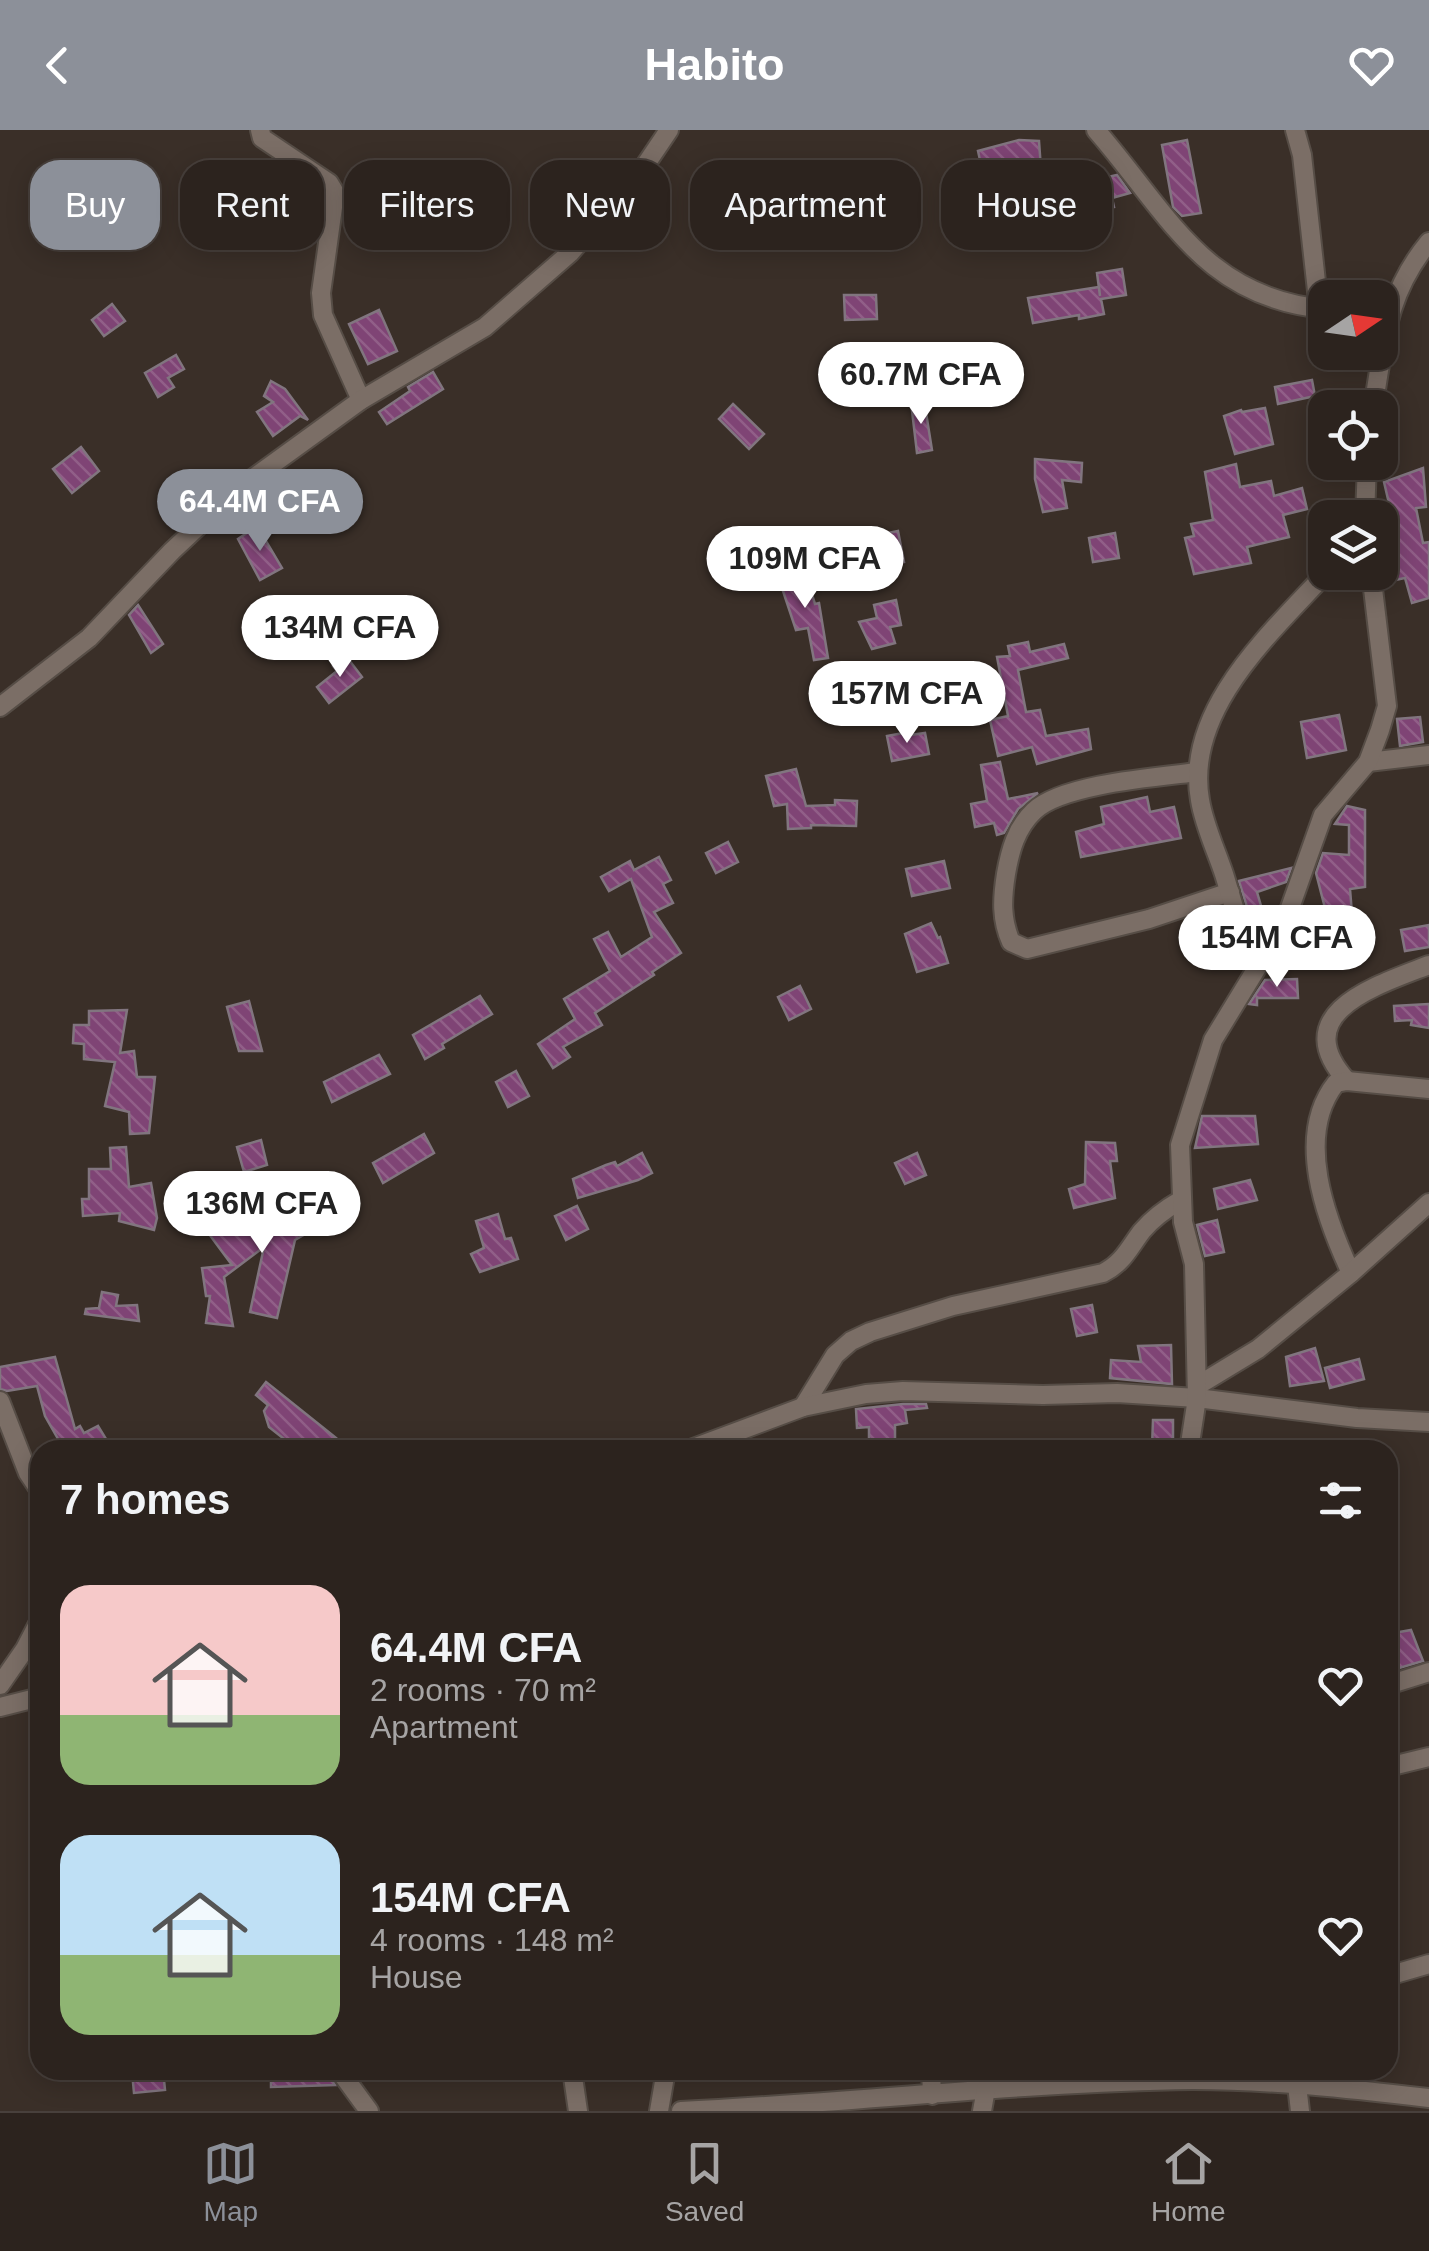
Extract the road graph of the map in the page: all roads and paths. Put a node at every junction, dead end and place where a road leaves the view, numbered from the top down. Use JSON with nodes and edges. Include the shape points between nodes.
{"nodes":[{"id":1,"x":260,"y":130,"type":"edge"},
{"id":2,"x":669,"y":130,"type":"edge"},
{"id":3,"x":1096,"y":130,"type":"edge"},
{"id":4,"x":1295,"y":130,"type":"edge"},
{"id":5,"x":1429,"y":242,"type":"edge"},
{"id":6,"x":1318,"y":280,"type":"edge"},
{"id":7,"x":1398,"y":289,"type":"edge"},
{"id":8,"x":1308,"y":306,"type":"edge"},
{"id":9,"x":361,"y":400,"type":"junction"},
{"id":10,"x":1311,"y":590,"type":"edge"},
{"id":11,"x":1373,"y":590,"type":"edge"},
{"id":12,"x":0,"y":707,"type":"edge"},
{"id":13,"x":1429,"y":754,"type":"edge"},
{"id":14,"x":1368,"y":762,"type":"junction"},
{"id":15,"x":1198,"y":772,"type":"junction"},
{"id":16,"x":1230,"y":892,"type":"junction"},
{"id":17,"x":1429,"y":965,"type":"edge"},
{"id":18,"x":1255,"y":969,"type":"junction"},
{"id":19,"x":1347,"y":1081,"type":"junction"},
{"id":20,"x":1429,"y":1089,"type":"edge"},
{"id":21,"x":1181,"y":1200,"type":"junction"},
{"id":22,"x":1429,"y":1203,"type":"edge"},
{"id":23,"x":1350,"y":1274,"type":"junction"},
{"id":24,"x":1197,"y":1392,"type":"junction"},
{"id":25,"x":0,"y":1402,"type":"edge"},
{"id":26,"x":803,"y":1406,"type":"junction"},
{"id":27,"x":1429,"y":1422,"type":"edge"},
{"id":28,"x":714,"y":1440,"type":"edge"},
{"id":29,"x":1190,"y":1440,"type":"edge"},
{"id":30,"x":30,"y":1476,"type":"edge"},
{"id":31,"x":30,"y":1639,"type":"edge"},
{"id":32,"x":1429,"y":1672,"type":"edge"},
{"id":33,"x":1398,"y":1682,"type":"edge"},
{"id":34,"x":0,"y":1686,"type":"edge"},
{"id":35,"x":30,"y":1700,"type":"edge"},
{"id":36,"x":0,"y":1707,"type":"edge"},
{"id":37,"x":1429,"y":1757,"type":"edge"},
{"id":38,"x":1398,"y":1765,"type":"edge"},
{"id":39,"x":1429,"y":1964,"type":"edge"},
{"id":40,"x":1398,"y":1973,"type":"edge"},
{"id":41,"x":346,"y":2080,"type":"edge"},
{"id":42,"x":573,"y":2080,"type":"edge"},
{"id":43,"x":664,"y":2080,"type":"edge"},
{"id":44,"x":931,"y":2080,"type":"edge"},
{"id":45,"x":992,"y":2080,"type":"edge"},
{"id":46,"x":1127,"y":2080,"type":"edge"},
{"id":47,"x":1253,"y":2080,"type":"edge"},
{"id":48,"x":1298,"y":2084,"type":"junction"},
{"id":49,"x":986,"y":2090,"type":"junction"},
{"id":50,"x":932,"y":2095,"type":"junction"},
{"id":51,"x":1429,"y":2098,"type":"edge"},
{"id":52,"x":369,"y":2111,"type":"edge"},
{"id":53,"x":578,"y":2111,"type":"edge"},
{"id":54,"x":659,"y":2111,"type":"edge"},
{"id":55,"x":681,"y":2111,"type":"edge"},
{"id":56,"x":982,"y":2111,"type":"edge"},
{"id":57,"x":1300,"y":2111,"type":"edge"}],
"edges":[{"from":1,"to":9,"type":"street","via":[[335,192],[320,293],[323,315]]},
{"from":2,"to":9,"type":"street","via":[[570,252],[485,327]]},
{"from":3,"to":8,"type":"street","via":[[1205,262],[1238,285]]},
{"from":4,"to":6,"type":"street"},
{"from":5,"to":7,"type":"street"},
{"from":9,"to":12,"type":"street","via":[[237,490],[89,638]]},
{"from":10,"to":15,"type":"street","via":[[1229,684],[1209,719]]},
{"from":11,"to":14,"type":"street","via":[[1387,706]]},
{"from":13,"to":14,"type":"street"},
{"from":14,"to":18,"type":"street","via":[[1324,815],[1285,922]]},
{"from":15,"to":16,"type":"street","via":[[1200,801]]},
{"from":15,"to":16,"type":"street","via":[[1081,790],[1034,810],[1010,855],[1003,922],[1012,942],[1027,949]]},
{"from":16,"to":18,"type":"street"},
{"from":17,"to":19,"type":"street","via":[[1369,991],[1330,1019],[1324,1041]]},
{"from":18,"to":21,"type":"street","via":[[1213,1040],[1200,1078],[1180,1145]]},
{"from":19,"to":20,"type":"street"},
{"from":19,"to":23,"type":"street","via":[[1331,1089],[1316,1134],[1324,1202]]},
{"from":21,"to":24,"type":"street","via":[[1194,1264]]},
{"from":21,"to":26,"type":"street","via":[[1103,1273],[953,1306],[851,1341]]},
{"from":22,"to":23,"type":"street"},
{"from":23,"to":24,"type":"street"},
{"from":24,"to":26,"type":"street","via":[[917,1390]]},
{"from":24,"to":27,"type":"street","via":[[1285,1411]]},
{"from":24,"to":29,"type":"street"},
{"from":25,"to":30,"type":"street"},
{"from":26,"to":28,"type":"street"},
{"from":31,"to":34,"type":"street"},
{"from":32,"to":33,"type":"street"},
{"from":35,"to":36,"type":"street"},
{"from":37,"to":38,"type":"street"},
{"from":39,"to":40,"type":"street"},
{"from":41,"to":52,"type":"street"},
{"from":42,"to":53,"type":"street"},
{"from":43,"to":54,"type":"street"},
{"from":44,"to":50,"type":"street"},
{"from":45,"to":49,"type":"street"},
{"from":46,"to":49,"type":"street"},
{"from":47,"to":48,"type":"street"},
{"from":48,"to":51,"type":"street"},
{"from":48,"to":57,"type":"street"},
{"from":49,"to":50,"type":"street"},
{"from":49,"to":56,"type":"street"},
{"from":50,"to":55,"type":"street"}]}
